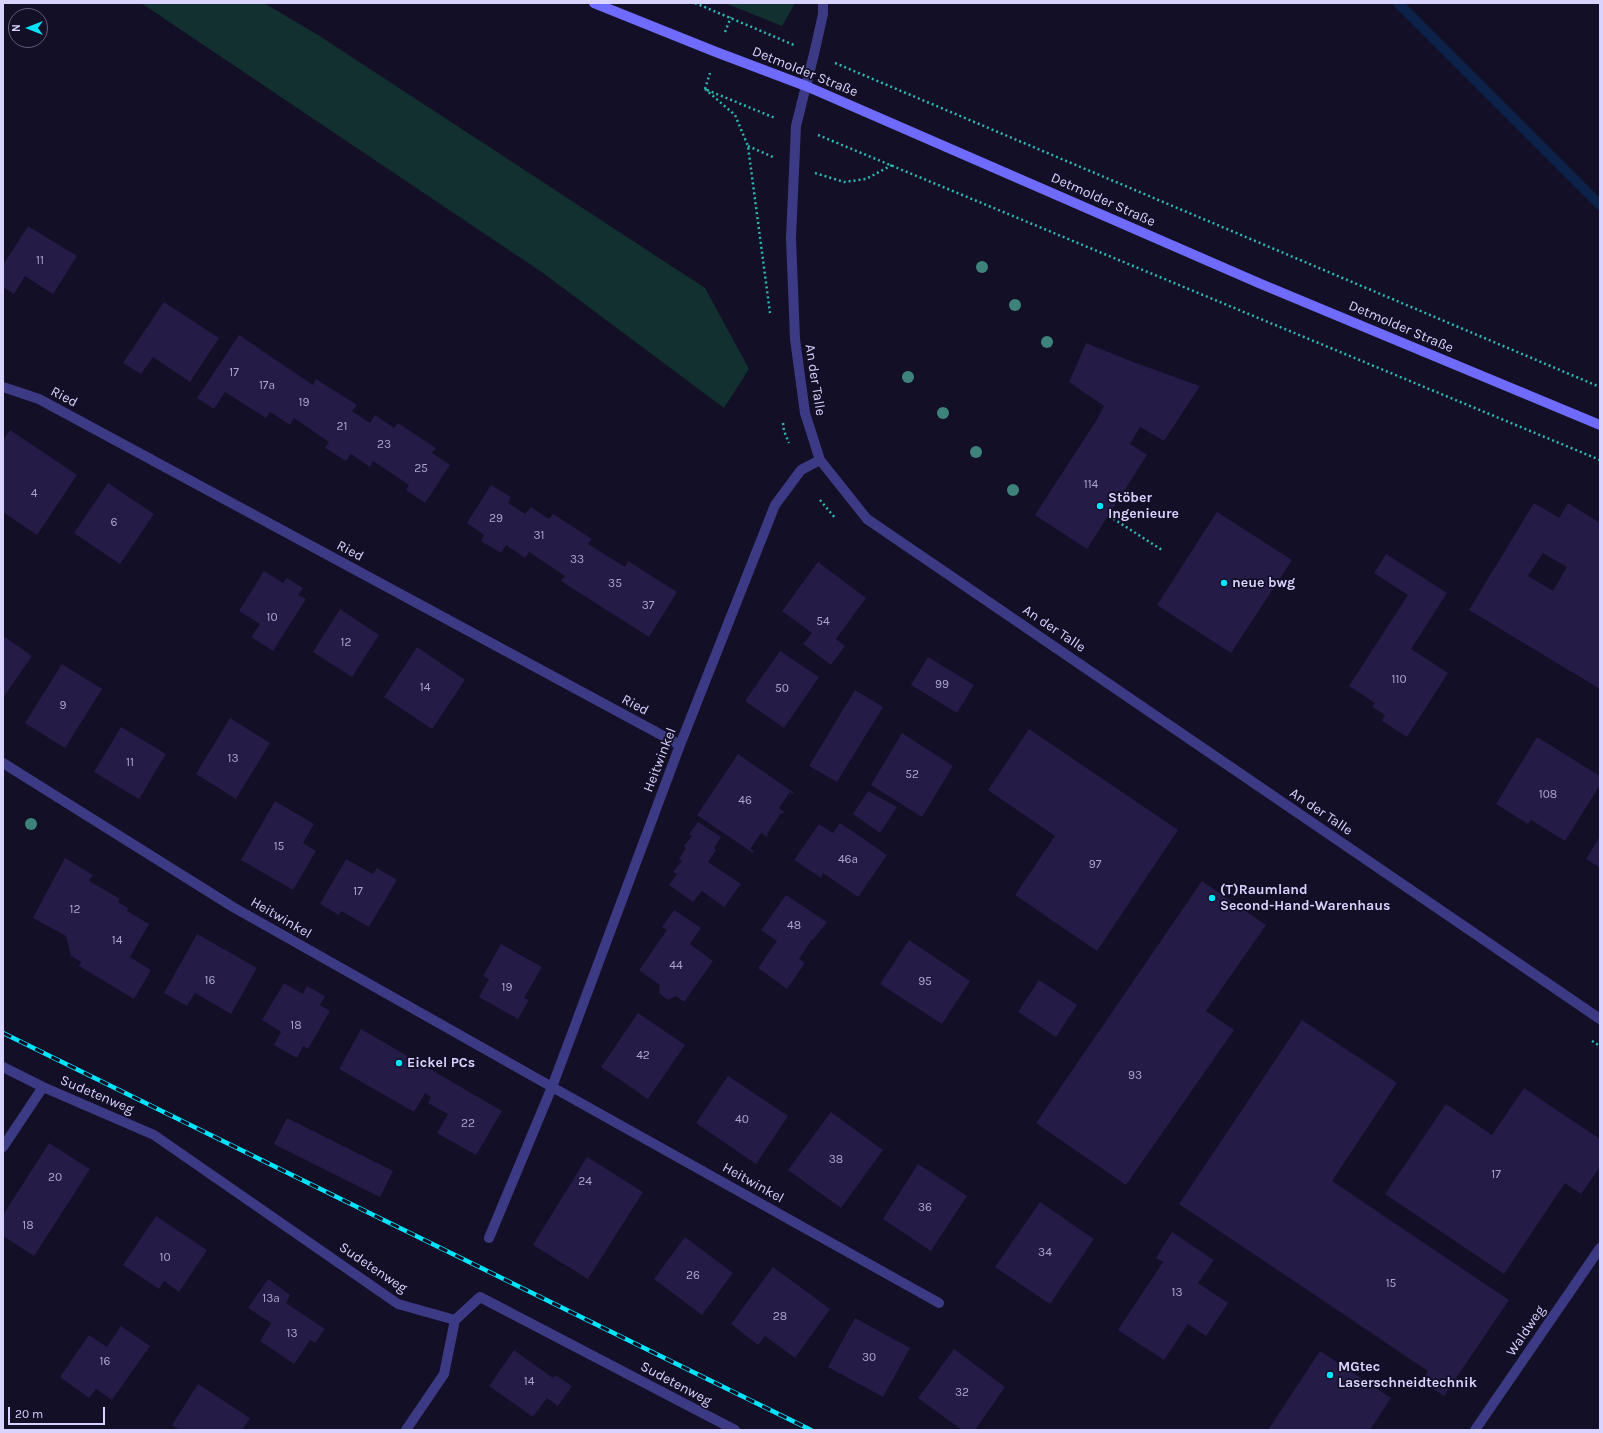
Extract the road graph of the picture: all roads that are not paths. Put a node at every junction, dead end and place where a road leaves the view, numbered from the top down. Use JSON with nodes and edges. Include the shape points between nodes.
{"nodes":[{"id":1,"x":594,"y":3,"type":"edge"},
{"id":2,"x":823,"y":3,"type":"edge"},
{"id":3,"x":806,"y":86,"type":"junction"},
{"id":4,"x":3,"y":387,"type":"edge"},
{"id":5,"x":1600,"y":425,"type":"edge"},
{"id":6,"x":820,"y":460,"type":"junction"},
{"id":7,"x":680,"y":745,"type":"junction"},
{"id":8,"x":3,"y":763,"type":"edge"},
{"id":9,"x":1600,"y":1019,"type":"edge"},
{"id":10,"x":3,"y":1067,"type":"edge"},
{"id":11,"x":43,"y":1087,"type":"junction"},
{"id":12,"x":552,"y":1087,"type":"junction"},
{"id":13,"x":3,"y":1147,"type":"edge"},
{"id":14,"x":489,"y":1238,"type":"dead end"},
{"id":15,"x":1600,"y":1248,"type":"edge"},
{"id":16,"x":939,"y":1303,"type":"dead end"},
{"id":17,"x":455,"y":1320,"type":"junction"},
{"id":18,"x":406,"y":1430,"type":"edge"},
{"id":19,"x":735,"y":1430,"type":"edge"},
{"id":20,"x":1475,"y":1430,"type":"edge"}],
"edges":[{"from":1,"to":3,"type":"street","name":"Detmolder Straße"},
{"from":2,"to":3,"type":"street","name":"An der Talle","via":[[823,14]]},
{"from":3,"to":5,"type":"street","name":"Detmolder Straße","via":[[1261,284]]},
{"from":3,"to":6,"type":"street","name":"An der Talle","via":[[796,126],[791,238],[795,340],[804,414]]},
{"from":4,"to":7,"type":"street","name":"Ried","via":[[39,399]]},
{"from":6,"to":7,"type":"street","name":"Heitwinkel","via":[[801,470],[775,505]]},
{"from":6,"to":9,"type":"street","name":"An der Talle","via":[[867,519]]},
{"from":7,"to":12,"type":"street","name":"Heitwinkel"},
{"from":8,"to":12,"type":"street","name":"Heitwinkel","via":[[233,907]]},
{"from":10,"to":11,"type":"street","name":"Sudetenweg"},
{"from":11,"to":13,"type":"street"},
{"from":11,"to":17,"type":"street","name":"Sudetenweg","via":[[154,1134],[398,1304]]},
{"from":12,"to":14,"type":"street","name":"Heitwinkel"},
{"from":12,"to":16,"type":"street","name":"Heitwinkel"},
{"from":15,"to":20,"type":"street","name":"Waldweg"},
{"from":17,"to":18,"type":"street","via":[[444,1374]]},
{"from":17,"to":19,"type":"street","name":"Sudetenweg","via":[[480,1297]]}]}
